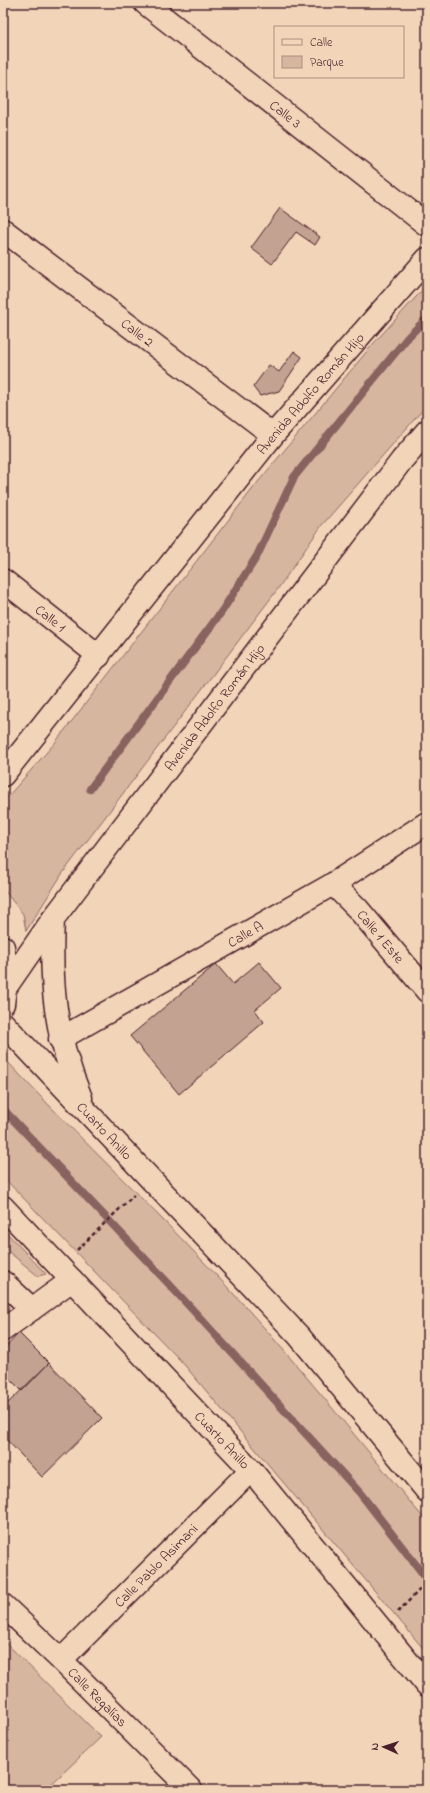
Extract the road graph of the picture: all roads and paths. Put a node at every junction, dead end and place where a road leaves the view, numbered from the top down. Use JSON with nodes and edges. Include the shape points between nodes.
{"nodes":[{"id":1,"x":144,"y":3,"type":"edge"},
{"id":2,"x":427,"y":225,"type":"edge"},
{"id":3,"x":3,"y":230,"type":"edge"},
{"id":4,"x":427,"y":259,"type":"edge"},
{"id":5,"x":427,"y":431,"type":"edge"},
{"id":6,"x":273,"y":434,"type":"junction"},
{"id":7,"x":3,"y":580,"type":"edge"},
{"id":8,"x":99,"y":656,"type":"junction"},
{"id":9,"x":3,"y":775,"type":"edge"},
{"id":10,"x":427,"y":823,"type":"edge"},
{"id":11,"x":333,"y":884,"type":"junction"},
{"id":12,"x":53,"y":919,"type":"junction"},
{"id":13,"x":3,"y":946,"type":"edge"},
{"id":14,"x":427,"y":991,"type":"edge"},
{"id":15,"x":5,"y":995,"type":"edge"},
{"id":16,"x":3,"y":1023,"type":"edge"},
{"id":17,"x":60,"y":1039,"type":"junction"},
{"id":18,"x":86,"y":1110,"type":"junction"},
{"id":19,"x":3,"y":1207,"type":"edge"},
{"id":20,"x":117,"y":1211,"type":"dead end"},
{"id":21,"x":97,"y":1230,"type":"dead end"},
{"id":22,"x":72,"y":1280,"type":"junction"},
{"id":23,"x":3,"y":1282,"type":"edge"},
{"id":24,"x":32,"y":1309,"type":"junction"},
{"id":25,"x":3,"y":1330,"type":"edge"},
{"id":26,"x":251,"y":1470,"type":"junction"},
{"id":27,"x":427,"y":1491,"type":"edge"},
{"id":28,"x":427,"y":1582,"type":"edge"},
{"id":29,"x":3,"y":1605,"type":"edge"},
{"id":30,"x":381,"y":1630,"type":"junction"},
{"id":31,"x":61,"y":1660,"type":"junction"},
{"id":32,"x":427,"y":1685,"type":"edge"},
{"id":33,"x":191,"y":1790,"type":"edge"}],
"edges":[{"from":1,"to":2,"type":"main road","name":"Calle 3"},
{"from":3,"to":6,"type":"main road","name":"Calle 2"},
{"from":4,"to":6,"type":"main road","name":"Avenida Adolfo Román Hijo"},
{"from":5,"to":12,"type":"main road","name":"Avenida Adolfo Román Hijo","via":[[402,460]]},
{"from":6,"to":8,"type":"main road","name":"Avenida Adolfo Román Hijo"},
{"from":7,"to":8,"type":"main road","name":"Calle 1"},
{"from":8,"to":9,"type":"main road","name":"Avenida Adolfo Román Hijo"},
{"from":10,"to":11,"type":"main road","name":"Calle A"},
{"from":11,"to":14,"type":"main road","name":"Calle 1 Este","via":[[358,909]]},
{"from":11,"to":17,"type":"main road","name":"Calle A"},
{"from":12,"to":15,"type":"main road","name":"Avenida Adolfo Román Hijo"},
{"from":12,"to":17,"type":"main road","via":[[51,959],[55,1014]]},
{"from":13,"to":15,"type":"main road","via":[[7,972]]},
{"from":16,"to":18,"type":"main road","name":"Cuarto Anillo"},
{"from":17,"to":18,"type":"main road","via":[[71,1075]]},
{"from":18,"to":27,"type":"main road","name":"Cuarto Anillo","via":[[299,1336]]},
{"from":19,"to":22,"type":"main road","name":"Cuarto Anillo"},
{"from":20,"to":21,"type":"path"},
{"from":22,"to":24,"type":"main road"},
{"from":22,"to":26,"type":"main road","name":"Cuarto Anillo"},
{"from":23,"to":24,"type":"main road"},
{"from":24,"to":25,"type":"main road"},
{"from":26,"to":30,"type":"main road","name":"Cuarto Anillo"},
{"from":26,"to":31,"type":"main road","name":"Calle Pablo Asimani"},
{"from":28,"to":30,"type":"path"},
{"from":29,"to":31,"type":"main road","name":"Calle Regalías"},
{"from":30,"to":32,"type":"main road","name":"Cuarto Anillo"},
{"from":31,"to":33,"type":"main road","name":"Calle Regalías"}]}
